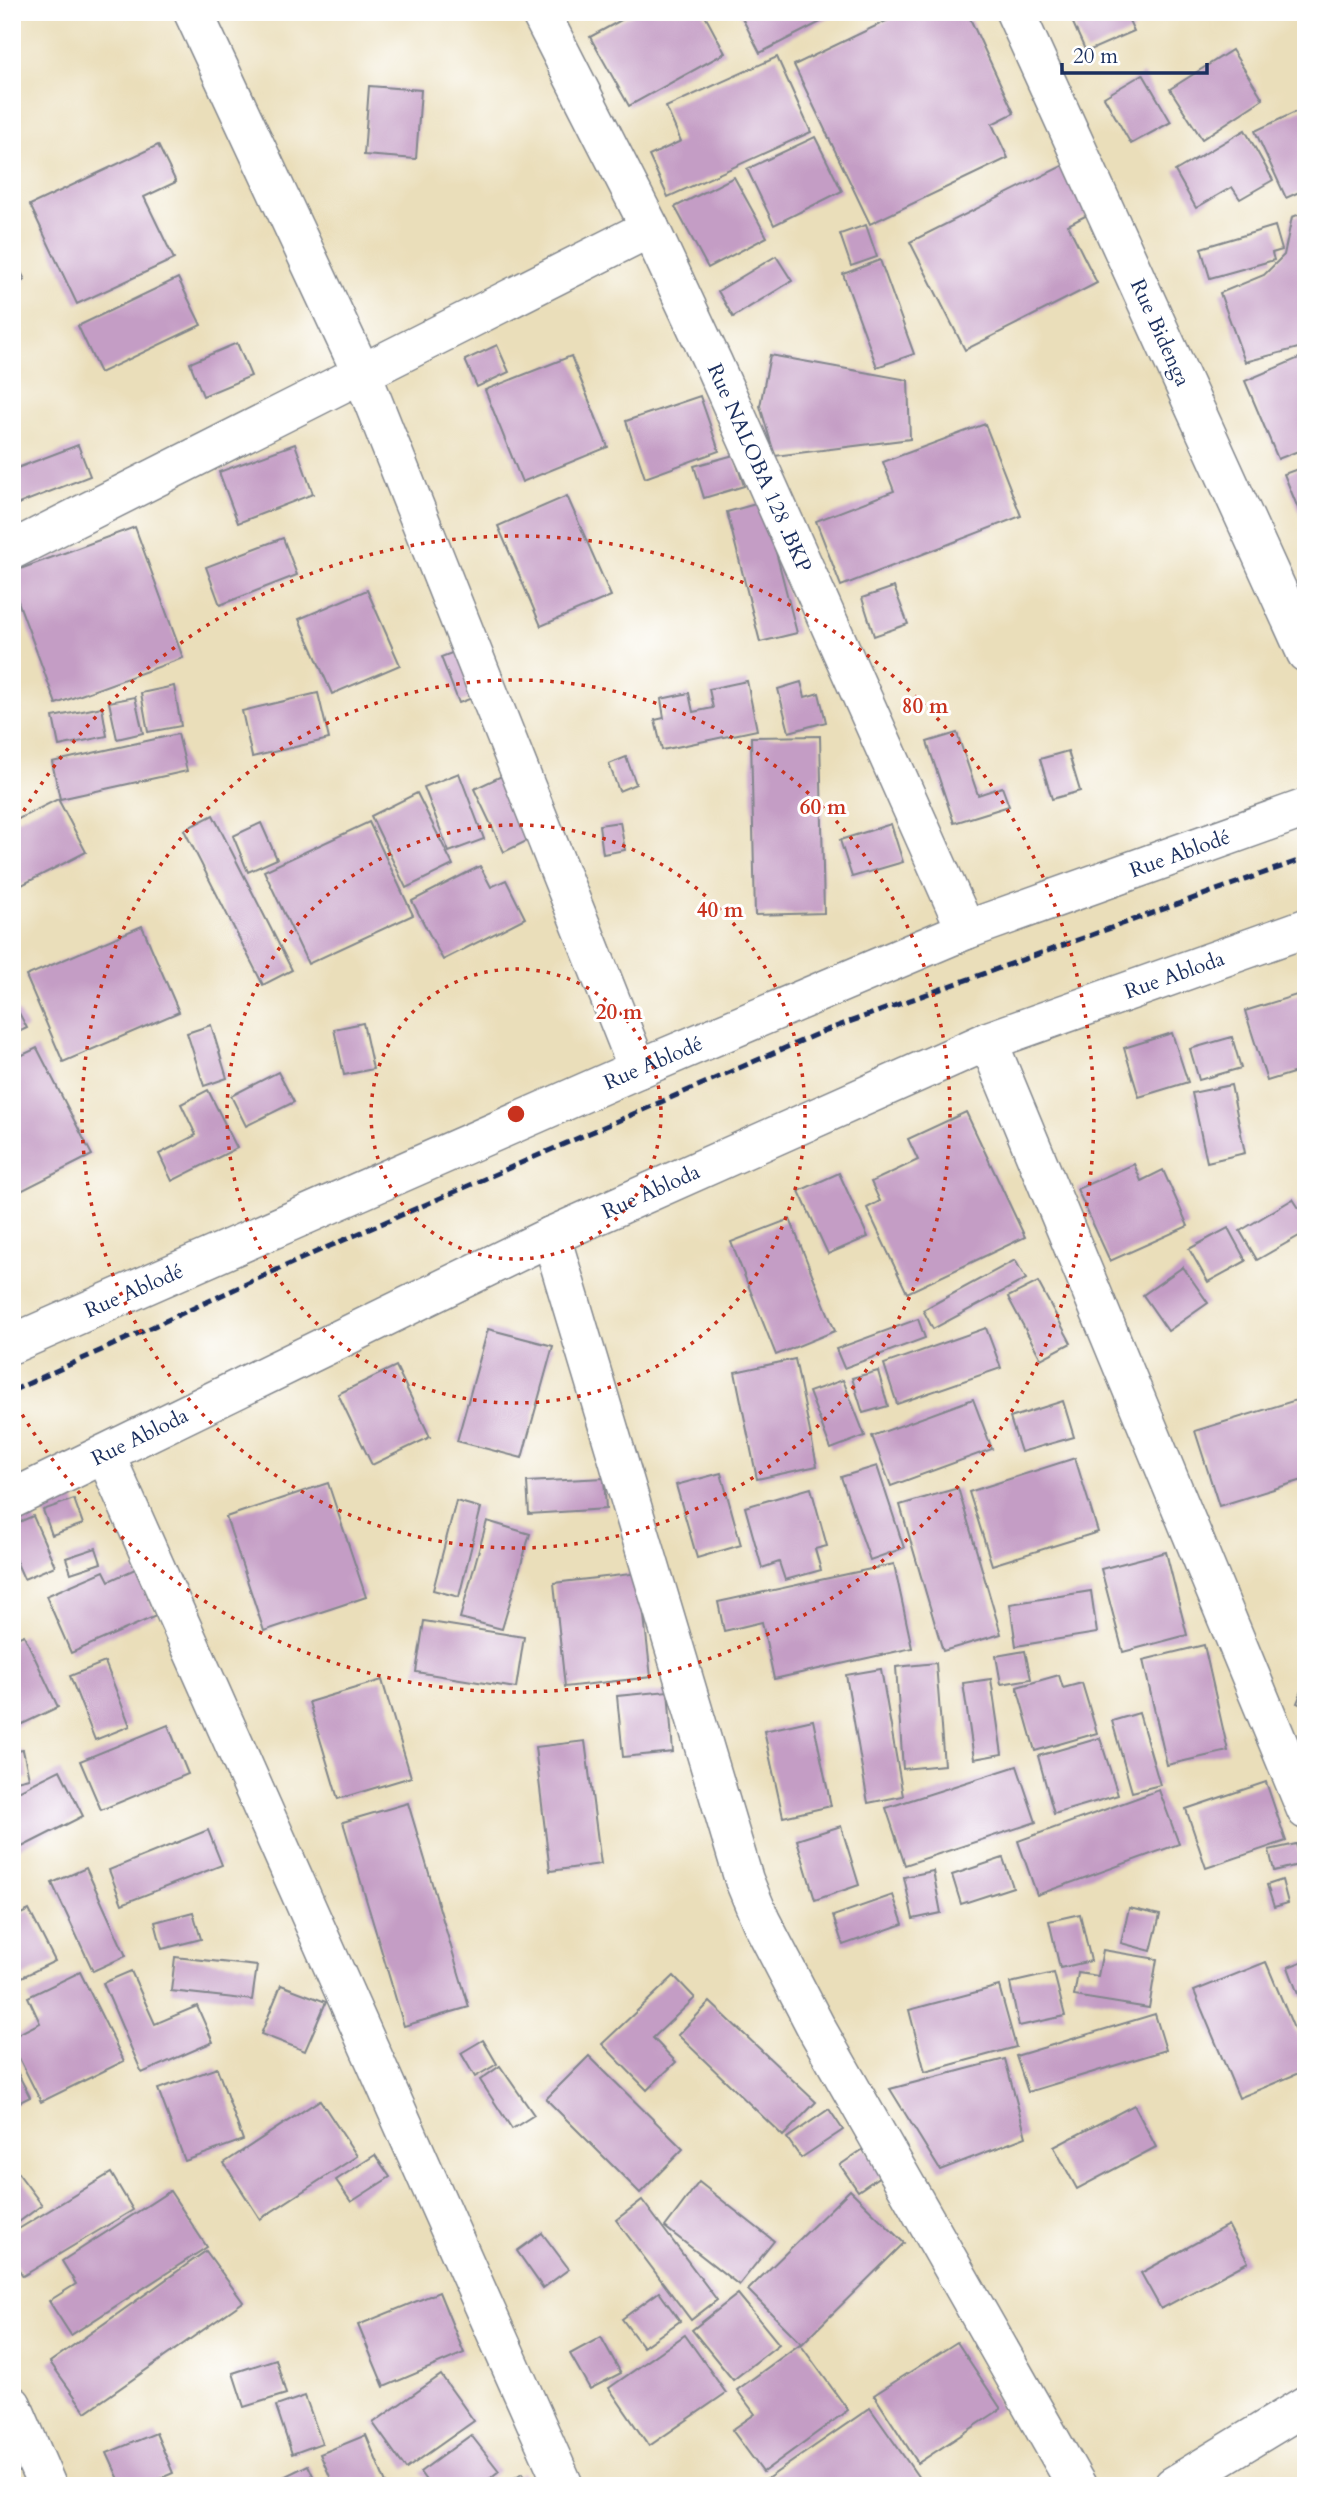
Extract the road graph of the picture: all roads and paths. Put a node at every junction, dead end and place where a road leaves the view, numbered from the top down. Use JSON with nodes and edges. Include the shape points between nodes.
{"nodes":[{"id":1,"x":193,"y":12,"type":"edge"},
{"id":2,"x":540,"y":12,"type":"edge"},
{"id":3,"x":1015,"y":12,"type":"edge"},
{"id":4,"x":650,"y":228,"type":"junction"},
{"id":5,"x":362,"y":374,"type":"junction"},
{"id":6,"x":12,"y":550,"type":"edge"},
{"id":7,"x":1306,"y":653,"type":"edge"},
{"id":8,"x":1306,"y":808,"type":"edge"},
{"id":9,"x":1306,"y":928,"type":"edge"},
{"id":10,"x":966,"y":930,"type":"junction"},
{"id":11,"x":988,"y":1041,"type":"junction"},
{"id":12,"x":638,"y":1069,"type":"junction"},
{"id":13,"x":551,"y":1236,"type":"junction"},
{"id":14,"x":12,"y":1344,"type":"edge"},
{"id":15,"x":105,"y":1454,"type":"junction"},
{"id":16,"x":12,"y":1499,"type":"edge"},
{"id":17,"x":1306,"y":1810,"type":"edge"},
{"id":18,"x":12,"y":2405,"type":"edge"},
{"id":19,"x":1306,"y":2405,"type":"edge"},
{"id":20,"x":47,"y":2486,"type":"edge"},
{"id":21,"x":564,"y":2486,"type":"edge"},
{"id":22,"x":1077,"y":2486,"type":"edge"},
{"id":23,"x":1173,"y":2486,"type":"edge"}],
"edges":[{"from":1,"to":5,"type":"street"},
{"from":2,"to":4,"type":"street","name":"Rue NALOBA 128 .BKP"},
{"from":3,"to":7,"type":"street","name":"Rue Bidenga"},
{"from":4,"to":5,"type":"street"},
{"from":4,"to":10,"type":"street","name":"Rue NALOBA 128 .BKP"},
{"from":5,"to":6,"type":"street"},
{"from":5,"to":12,"type":"street"},
{"from":8,"to":10,"type":"street","name":"Rue Ablodé"},
{"from":9,"to":11,"type":"street","name":"Rue Abloda"},
{"from":10,"to":12,"type":"street","name":"Rue Ablodé"},
{"from":11,"to":13,"type":"street","name":"Rue Abloda"},
{"from":11,"to":17,"type":"street"},
{"from":12,"to":14,"type":"street","name":"Rue Ablodé"},
{"from":13,"to":15,"type":"street","name":"Rue Abloda"},
{"from":13,"to":22,"type":"street","via":[[744,1880],[761,1921],[818,2031]]},
{"from":15,"to":16,"type":"street","name":"Rue Abloda"},
{"from":15,"to":21,"type":"street"},
{"from":18,"to":20,"type":"street"},
{"from":19,"to":23,"type":"street"}]}
